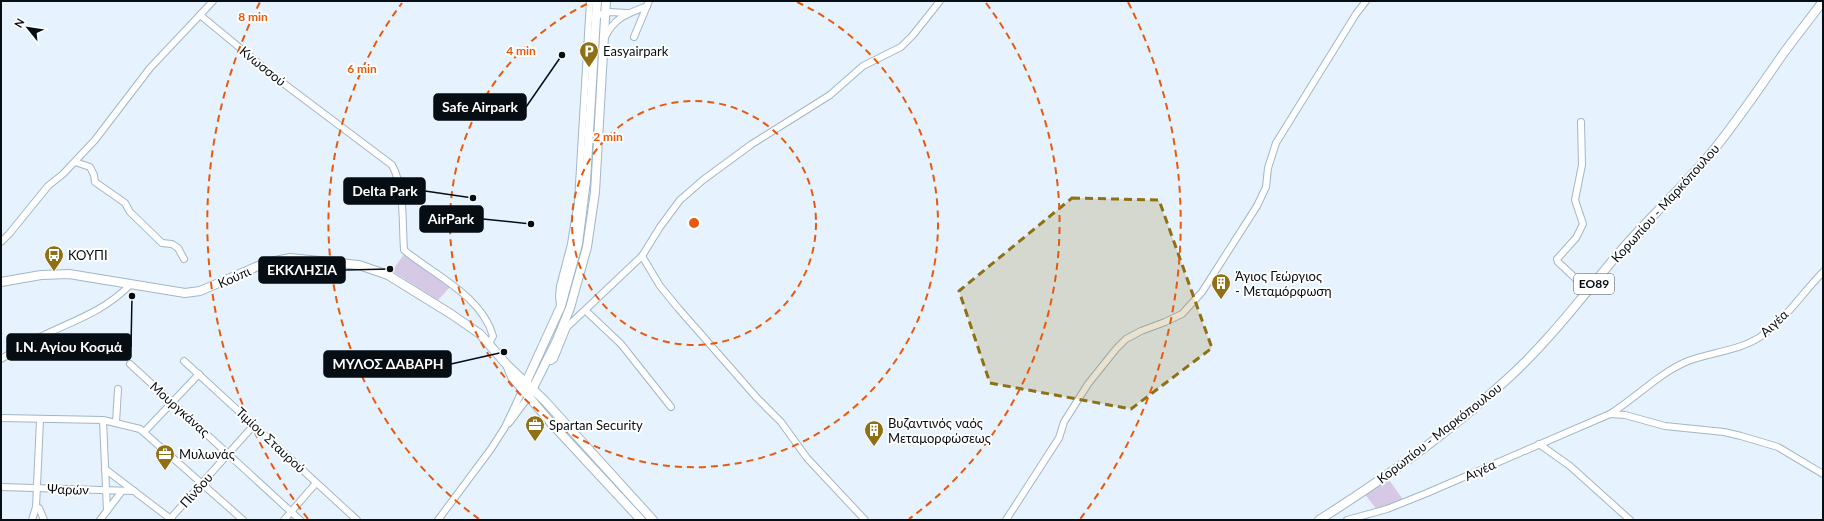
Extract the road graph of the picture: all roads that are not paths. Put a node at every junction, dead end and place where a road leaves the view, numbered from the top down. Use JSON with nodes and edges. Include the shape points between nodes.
{"nodes":[{"id":1,"x":213,"y":1,"type":"edge"},
{"id":2,"x":590,"y":1,"type":"edge"},
{"id":3,"x":597,"y":1,"type":"edge"},
{"id":4,"x":606,"y":1,"type":"edge"},
{"id":5,"x":1366,"y":1,"type":"edge"},
{"id":6,"x":938,"y":2,"type":"edge"},
{"id":7,"x":1823,"y":2,"type":"edge"},
{"id":8,"x":648,"y":4,"type":"edge"},
{"id":9,"x":606,"y":13,"type":"junction"},
{"id":10,"x":629,"y":13,"type":"junction"},
{"id":11,"x":200,"y":15,"type":"junction"},
{"id":12,"x":596,"y":16,"type":"junction"},
{"id":13,"x":634,"y":37,"type":"dead end"},
{"id":14,"x":604,"y":38,"type":"junction"},
{"id":15,"x":1581,"y":122,"type":"dead end"},
{"id":16,"x":75,"y":162,"type":"junction"},
{"id":17,"x":1,"y":242,"type":"edge"},
{"id":18,"x":642,"y":256,"type":"junction"},
{"id":19,"x":184,"y":259,"type":"dead end"},
{"id":20,"x":1823,"y":272,"type":"edge"},
{"id":21,"x":1,"y":282,"type":"edge"},
{"id":22,"x":130,"y":285,"type":"junction"},
{"id":23,"x":1588,"y":290,"type":"junction"},
{"id":24,"x":560,"y":306,"type":"junction"},
{"id":25,"x":586,"y":312,"type":"junction"},
{"id":26,"x":489,"y":344,"type":"junction"},
{"id":27,"x":1,"y":359,"type":"edge"},
{"id":28,"x":547,"y":359,"type":"junction"},
{"id":29,"x":184,"y":361,"type":"dead end"},
{"id":30,"x":130,"y":364,"type":"dead end"},
{"id":31,"x":507,"y":365,"type":"junction"},
{"id":32,"x":199,"y":374,"type":"junction"},
{"id":33,"x":538,"y":378,"type":"junction"},
{"id":34,"x":526,"y":381,"type":"junction"},
{"id":35,"x":533,"y":388,"type":"junction"},
{"id":36,"x":118,"y":389,"type":"dead end"},
{"id":37,"x":523,"y":389,"type":"junction"},
{"id":38,"x":529,"y":396,"type":"junction"},
{"id":39,"x":545,"y":401,"type":"junction"},
{"id":40,"x":172,"y":403,"type":"junction"},
{"id":41,"x":1624,"y":405,"type":"junction"},
{"id":42,"x":671,"y":407,"type":"dead end"},
{"id":43,"x":1610,"y":414,"type":"junction"},
{"id":44,"x":1625,"y":415,"type":"junction"},
{"id":45,"x":1,"y":418,"type":"edge"},
{"id":46,"x":40,"y":420,"type":"junction"},
{"id":47,"x":103,"y":420,"type":"junction"},
{"id":48,"x":116,"y":423,"type":"junction"},
{"id":49,"x":254,"y":425,"type":"junction"},
{"id":50,"x":505,"y":427,"type":"junction"},
{"id":51,"x":145,"y":431,"type":"junction"},
{"id":52,"x":1539,"y":444,"type":"junction"},
{"id":53,"x":229,"y":453,"type":"junction"},
{"id":54,"x":105,"y":469,"type":"junction"},
{"id":55,"x":1823,"y":474,"type":"edge"},
{"id":56,"x":202,"y":483,"type":"junction"},
{"id":57,"x":316,"y":483,"type":"junction"},
{"id":58,"x":1,"y":488,"type":"edge"},
{"id":59,"x":36,"y":488,"type":"junction"},
{"id":60,"x":106,"y":491,"type":"junction"},
{"id":61,"x":122,"y":491,"type":"junction"},
{"id":62,"x":134,"y":491,"type":"junction"},
{"id":63,"x":36,"y":507,"type":"junction"},
{"id":64,"x":107,"y":511,"type":"junction"},
{"id":65,"x":291,"y":512,"type":"junction"},
{"id":66,"x":171,"y":519,"type":"edge"},
{"id":67,"x":32,"y":520,"type":"edge"},
{"id":68,"x":44,"y":520,"type":"edge"},
{"id":69,"x":100,"y":520,"type":"edge"},
{"id":70,"x":243,"y":520,"type":"edge"},
{"id":71,"x":284,"y":520,"type":"edge"},
{"id":72,"x":300,"y":520,"type":"edge"},
{"id":73,"x":357,"y":520,"type":"edge"},
{"id":74,"x":438,"y":520,"type":"edge"},
{"id":75,"x":641,"y":520,"type":"edge"},
{"id":76,"x":653,"y":520,"type":"edge"},
{"id":77,"x":865,"y":520,"type":"edge"},
{"id":78,"x":1006,"y":520,"type":"edge"},
{"id":79,"x":1319,"y":520,"type":"edge"},
{"id":80,"x":1347,"y":520,"type":"edge"},
{"id":81,"x":1630,"y":520,"type":"edge"}],
"edges":[{"from":1,"to":11,"type":"street"},
{"from":2,"to":24,"type":"street","via":[[578,201],[571,244],[560,286]]},
{"from":3,"to":12,"type":"main road"},
{"from":4,"to":9,"type":"main road"},
{"from":5,"to":78,"type":"street","via":[[1276,143],[1268,168],[1266,187],[1257,206],[1202,292],[1182,314],[1141,331],[1126,339],[1116,349],[1088,384],[1064,422],[1059,438]]},
{"from":6,"to":18,"type":"street","via":[[901,47],[863,66],[830,95],[752,144],[690,190],[660,227]]},
{"from":7,"to":23,"type":"main road","name":"Κορωπίου - Μαρκόπουλου","number":"ΕΟ89","via":[[1711,153],[1623,248]]},
{"from":8,"to":10,"type":"street"},
{"from":8,"to":13,"type":"street"},
{"from":9,"to":10,"type":"street"},
{"from":9,"to":12,"type":"street"},
{"from":9,"to":14,"type":"main road"},
{"from":10,"to":14,"type":"street","via":[[610,26]]},
{"from":11,"to":16,"type":"street","via":[[150,68],[96,140]]},
{"from":11,"to":26,"type":"street","name":"Κνωσσού","via":[[279,80],[392,165],[397,174],[402,208],[404,250],[463,294],[483,314],[493,336]]},
{"from":12,"to":24,"type":"main road","via":[[582,221],[575,260]]},
{"from":14,"to":28,"type":"main road","via":[[595,192],[587,246],[575,294]]},
{"from":15,"to":23,"type":"street","via":[[1582,165],[1575,200],[1583,224],[1576,238],[1557,259]]},
{"from":16,"to":17,"type":"street","via":[[48,186]]},
{"from":16,"to":19,"type":"street","via":[[90,167],[95,182],[125,203],[130,212],[162,243],[172,244],[178,248]]},
{"from":18,"to":25,"type":"street"},
{"from":18,"to":77,"type":"street","via":[[660,286],[678,308],[781,422],[807,458]]},
{"from":20,"to":41,"type":"street","name":"Αιγέα","via":[[1760,337],[1734,349],[1682,365],[1651,383]]},
{"from":21,"to":22,"type":"main road","name":"Κούπι","via":[[41,275],[69,274]]},
{"from":22,"to":26,"type":"main road","name":"Κούπι","via":[[176,292],[200,291],[265,263],[290,258],[359,265],[388,275],[412,289],[469,326]]},
{"from":22,"to":27,"type":"street","via":[[115,300],[92,314],[40,337]]},
{"from":23,"to":79,"type":"main road","name":"Κορωπίου - Μαρκόπουλου","number":"ΕΟ89","via":[[1554,331],[1504,382],[1393,471]]},
{"from":24,"to":34,"type":"main road"},
{"from":25,"to":28,"type":"street","via":[[568,327],[554,359]]},
{"from":25,"to":42,"type":"street","via":[[621,344]]},
{"from":26,"to":31,"type":"main road","name":"Κούπι"},
{"from":28,"to":33,"type":"main road"},
{"from":29,"to":32,"type":"street","name":"Τιμίου Σταυρού"},
{"from":30,"to":40,"type":"street","name":"Μουργκάνας"},
{"from":31,"to":34,"type":"main road","name":"Κούπι"},
{"from":31,"to":37,"type":"main road","name":"Κούπι","via":[[512,377]]},
{"from":32,"to":40,"type":"street"},
{"from":32,"to":49,"type":"street","name":"Τιμίου Σταυρού"},
{"from":33,"to":35,"type":"main road"},
{"from":33,"to":39,"type":"main road"},
{"from":34,"to":35,"type":"main road","name":"Κούπι"},
{"from":34,"to":37,"type":"main road"},
{"from":35,"to":38,"type":"main road"},
{"from":35,"to":39,"type":"main road","name":"Κούπι"},
{"from":36,"to":48,"type":"street"},
{"from":37,"to":38,"type":"main road","name":"Κούπι"},
{"from":37,"to":50,"type":"street"},
{"from":38,"to":50,"type":"street"},
{"from":38,"to":75,"type":"main road","name":"Κούπι"},
{"from":39,"to":76,"type":"main road","name":"Κούπι"},
{"from":40,"to":51,"type":"street"},
{"from":40,"to":53,"type":"street","name":"Μουργκάνας"},
{"from":41,"to":43,"type":"street","name":"Αιγέα"},
{"from":41,"to":44,"type":"street"},
{"from":43,"to":44,"type":"street","name":"Αιγέα"},
{"from":43,"to":52,"type":"street","name":"Αιγέα"},
{"from":44,"to":55,"type":"street","name":"Αιγέα","via":[[1664,426],[1724,432],[1778,447]]},
{"from":45,"to":46,"type":"street"},
{"from":46,"to":47,"type":"street"},
{"from":46,"to":59,"type":"street"},
{"from":47,"to":48,"type":"street"},
{"from":47,"to":54,"type":"street"},
{"from":48,"to":51,"type":"street"},
{"from":49,"to":53,"type":"street","name":"Πίνδου"},
{"from":49,"to":57,"type":"street","name":"Τιμίου Σταυρού"},
{"from":50,"to":74,"type":"street"},
{"from":51,"to":56,"type":"street"},
{"from":52,"to":80,"type":"street","name":"Αιγέα","via":[[1387,509]]},
{"from":52,"to":81,"type":"street","via":[[1570,466]]},
{"from":53,"to":56,"type":"street","name":"Πίνδου"},
{"from":53,"to":65,"type":"street","name":"Μουργκάνας"},
{"from":54,"to":60,"type":"street"},
{"from":54,"to":62,"type":"street"},
{"from":56,"to":66,"type":"street","name":"Πίνδου"},
{"from":56,"to":70,"type":"street"},
{"from":57,"to":65,"type":"street"},
{"from":57,"to":73,"type":"street","name":"Τιμίου Σταυρού"},
{"from":58,"to":59,"type":"street","name":"Ψαρών"},
{"from":59,"to":60,"type":"street","name":"Ψαρών"},
{"from":59,"to":63,"type":"street"},
{"from":60,"to":61,"type":"street","name":"Ψαρών"},
{"from":60,"to":64,"type":"street"},
{"from":61,"to":62,"type":"street","name":"Ψαρών"},
{"from":61,"to":64,"type":"street"},
{"from":62,"to":66,"type":"street"},
{"from":63,"to":67,"type":"street"},
{"from":63,"to":68,"type":"street","via":[[39,508]]},
{"from":64,"to":69,"type":"street"},
{"from":65,"to":71,"type":"street"},
{"from":65,"to":72,"type":"street","name":"Μουργκάνας"}]}
